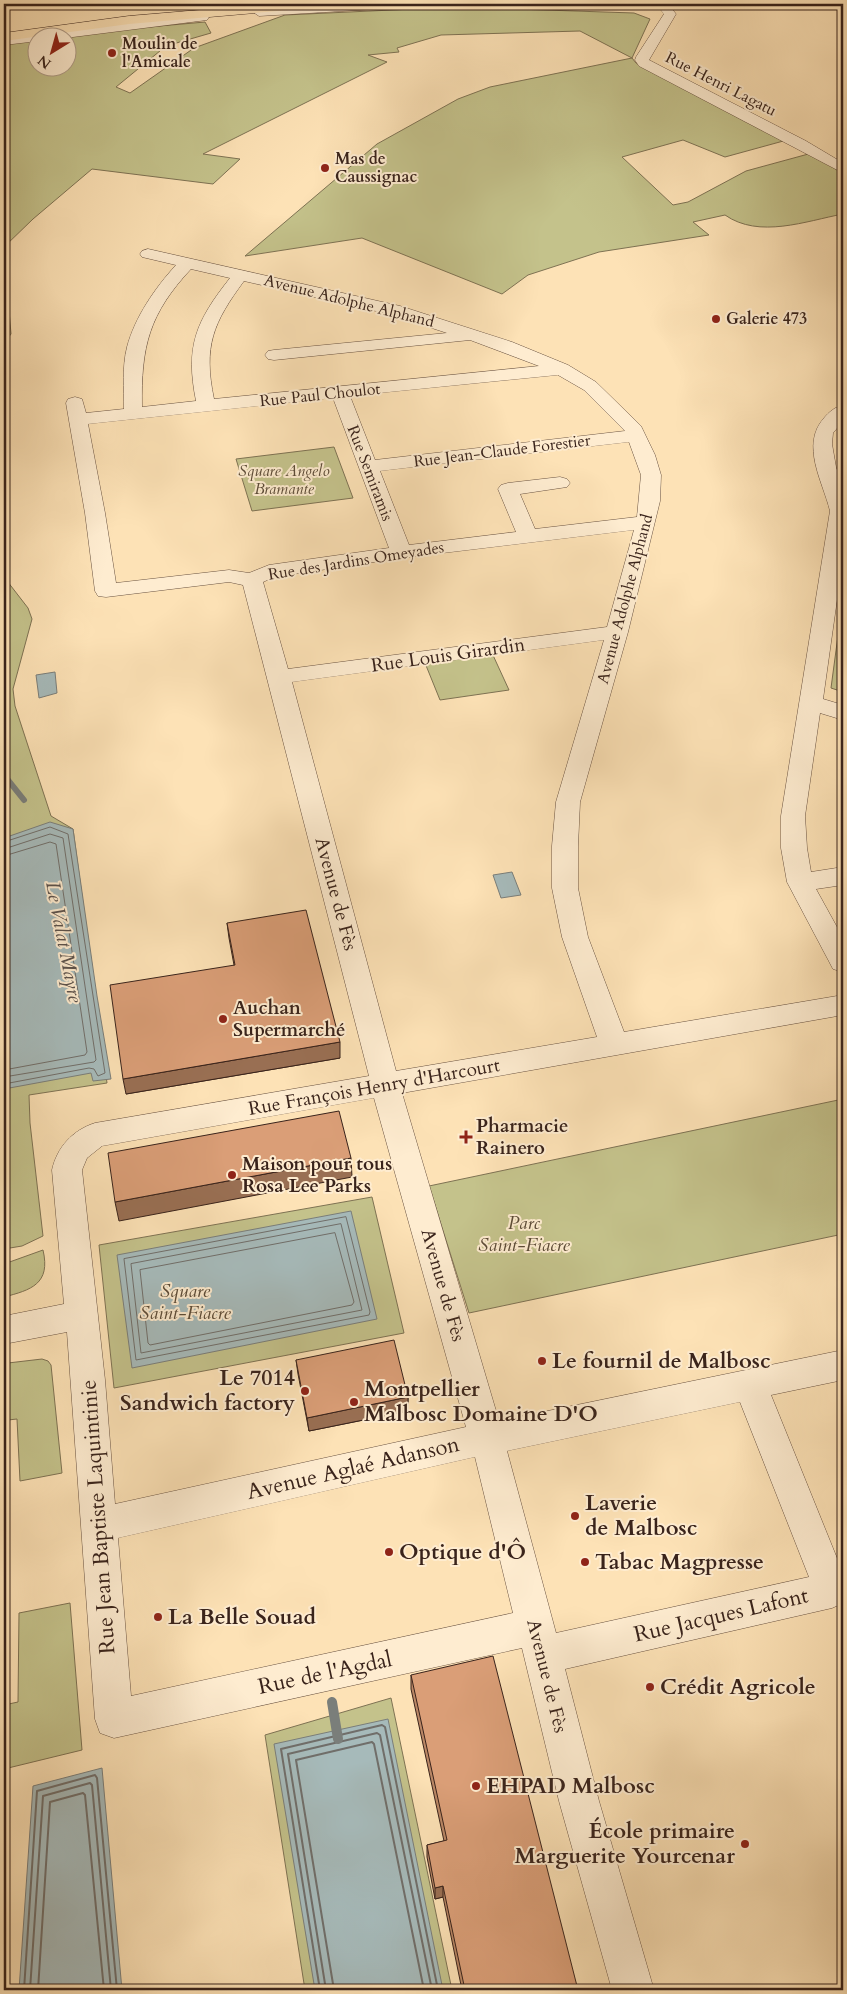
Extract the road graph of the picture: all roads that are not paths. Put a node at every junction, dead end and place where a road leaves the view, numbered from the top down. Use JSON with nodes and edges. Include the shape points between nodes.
{"nodes":[{"id":1,"x":25,"y":4,"type":"edge"},
{"id":2,"x":202,"y":4,"type":"edge"},
{"id":3,"x":248,"y":4,"type":"edge"},
{"id":4,"x":312,"y":4,"type":"edge"},
{"id":5,"x":393,"y":4,"type":"edge"},
{"id":6,"x":662,"y":4,"type":"edge"},
{"id":7,"x":4,"y":6,"type":"edge"},
{"id":8,"x":127,"y":15,"type":"junction"},
{"id":9,"x":4,"y":31,"type":"edge"},
{"id":10,"x":4,"y":37,"type":"edge"},
{"id":11,"x":4,"y":41,"type":"edge"},
{"id":12,"x":843,"y":169,"type":"edge"},
{"id":13,"x":148,"y":254,"type":"dead end"},
{"id":14,"x":187,"y":263,"type":"junction"},
{"id":15,"x":240,"y":275,"type":"junction"},
{"id":16,"x":475,"y":335,"type":"junction"},
{"id":17,"x":274,"y":355,"type":"dead end"},
{"id":18,"x":562,"y":369,"type":"junction"},
{"id":19,"x":340,"y":393,"type":"junction"},
{"id":20,"x":206,"y":406,"type":"junction"},
{"id":21,"x":841,"y":406,"type":"edge"},
{"id":22,"x":76,"y":411,"type":"joint"},
{"id":23,"x":133,"y":414,"type":"junction"},
{"id":24,"x":637,"y":435,"type":"junction"},
{"id":25,"x":367,"y":467,"type":"junction"},
{"id":26,"x":560,"y":483,"type":"dead end"},
{"id":27,"x":838,"y":483,"type":"edge"},
{"id":28,"x":646,"y":522,"type":"junction"},
{"id":29,"x":528,"y":536,"type":"junction"},
{"id":30,"x":402,"y":552,"type":"junction"},
{"id":31,"x":252,"y":580,"type":"junction"},
{"id":32,"x":836,"y":595,"type":"edge"},
{"id":33,"x":617,"y":632,"type":"junction"},
{"id":34,"x":279,"y":677,"type":"junction"},
{"id":35,"x":812,"y":703,"type":"junction"},
{"id":36,"x":843,"y":713,"type":"edge"},
{"id":37,"x":843,"y":876,"type":"edge"},
{"id":38,"x":800,"y":882,"type":"junction"},
{"id":39,"x":843,"y":962,"type":"edge"},
{"id":40,"x":843,"y":1005,"type":"edge"},
{"id":41,"x":614,"y":1044,"type":"junction"},
{"id":42,"x":385,"y":1084,"type":"junction"},
{"id":43,"x":82,"y":1315,"type":"junction"},
{"id":44,"x":4,"y":1330,"type":"edge"},
{"id":45,"x":843,"y":1364,"type":"edge"},
{"id":46,"x":750,"y":1385,"type":"junction"},
{"id":47,"x":487,"y":1439,"type":"junction"},
{"id":48,"x":99,"y":1525,"type":"junction"},
{"id":49,"x":538,"y":1641,"type":"junction"},
{"id":50,"x":114,"y":1719,"type":"joint"},
{"id":51,"x":632,"y":1990,"type":"edge"}],
"edges":[{"from":1,"to":7,"type":"street"},
{"from":2,"to":8,"type":"street","via":[[143,10]]},
{"from":3,"to":8,"type":"main road"},
{"from":4,"to":10,"type":"main road","via":[[128,20]]},
{"from":5,"to":11,"type":"street","via":[[223,15]]},
{"from":6,"to":12,"type":"street","name":"Rue Henri Lagatu","via":[[670,14],[643,57],[644,63]]},
{"from":8,"to":9,"type":"main road"},
{"from":13,"to":14,"type":"street","name":"Avenue Adolphe Alphand"},
{"from":14,"to":15,"type":"street","name":"Avenue Adolphe Alphand"},
{"from":14,"to":23,"type":"street","via":[[161,296],[144,326],[134,358]]},
{"from":15,"to":16,"type":"street","name":"Avenue Adolphe Alphand","via":[[394,310]]},
{"from":15,"to":20,"type":"street","via":[[208,322],[202,344],[199,367]]},
{"from":16,"to":17,"type":"street"},
{"from":16,"to":18,"type":"street","name":"Avenue Adolphe Alphand"},
{"from":18,"to":19,"type":"street","name":"Rue Paul Choulot"},
{"from":18,"to":24,"type":"street","name":"Avenue Adolphe Alphand","via":[[603,397]]},
{"from":19,"to":20,"type":"street","name":"Rue Paul Choulot"},
{"from":19,"to":25,"type":"street","name":"Rue Semiramis"},
{"from":20,"to":23,"type":"street","name":"Rue Paul Choulot"},
{"from":21,"to":27,"type":"street","via":[[822,438],[824,463]]},
{"from":22,"to":23,"type":"street","name":"Rue Paul Choulot"},
{"from":22,"to":31,"type":"street","name":"Rue des Jardins Omeyades","via":[[106,591],[229,576]]},
{"from":24,"to":25,"type":"street","name":"Rue Jean-Claude Forestier"},
{"from":24,"to":28,"type":"street","name":"Avenue Adolphe Alphand","via":[[651,475]]},
{"from":25,"to":30,"type":"street","name":"Rue Semiramis"},
{"from":26,"to":29,"type":"street","via":[[508,490]]},
{"from":27,"to":32,"type":"street"},
{"from":28,"to":29,"type":"street","name":"Rue des Jardins Omeyades"},
{"from":28,"to":33,"type":"street","name":"Avenue Adolphe Alphand"},
{"from":29,"to":30,"type":"street","name":"Rue des Jardins Omeyades"},
{"from":30,"to":31,"type":"street","name":"Rue des Jardins Omeyades","via":[[270,571]]},
{"from":31,"to":34,"type":"street","name":"Avenue de Fès"},
{"from":32,"to":35,"type":"street"},
{"from":33,"to":34,"type":"street","name":"Rue Louis Girardin"},
{"from":33,"to":41,"type":"street","name":"Avenue Adolphe Alphand","via":[[568,802],[565,846],[565,888],[576,937]]},
{"from":34,"to":42,"type":"street","name":"Avenue de Fès"},
{"from":35,"to":36,"type":"street"},
{"from":35,"to":38,"type":"street","via":[[793,816]]},
{"from":37,"to":38,"type":"street"},
{"from":38,"to":39,"type":"street"},
{"from":40,"to":41,"type":"street","name":"Rue François Henry d'Harcourt"},
{"from":41,"to":42,"type":"street","name":"Rue François Henry d'Harcourt"},
{"from":42,"to":43,"type":"street","name":"Rue François Henry d'Harcourt","via":[[95,1135],[80,1145],[68,1160],[66,1170]]},
{"from":42,"to":47,"type":"street","name":"Avenue de Fès"},
{"from":43,"to":44,"type":"street"},
{"from":43,"to":48,"type":"street","name":"Rue Jean Baptiste Laquintinie"},
{"from":45,"to":46,"type":"street","name":"Avenue Aglaé Adanson"},
{"from":46,"to":47,"type":"street","name":"Avenue Aglaé Adanson"},
{"from":46,"to":49,"type":"street","name":"Rue Jacques Lafont","via":[[832,1590]]},
{"from":47,"to":48,"type":"street","name":"Avenue Aglaé Adanson"},
{"from":47,"to":49,"type":"street","name":"Avenue de Fès"},
{"from":48,"to":50,"type":"street","name":"Rue Jean Baptiste Laquintinie"},
{"from":49,"to":50,"type":"street","name":"Rue de l'Agdal"},
{"from":49,"to":51,"type":"street","name":"Avenue de Fès"}]}
